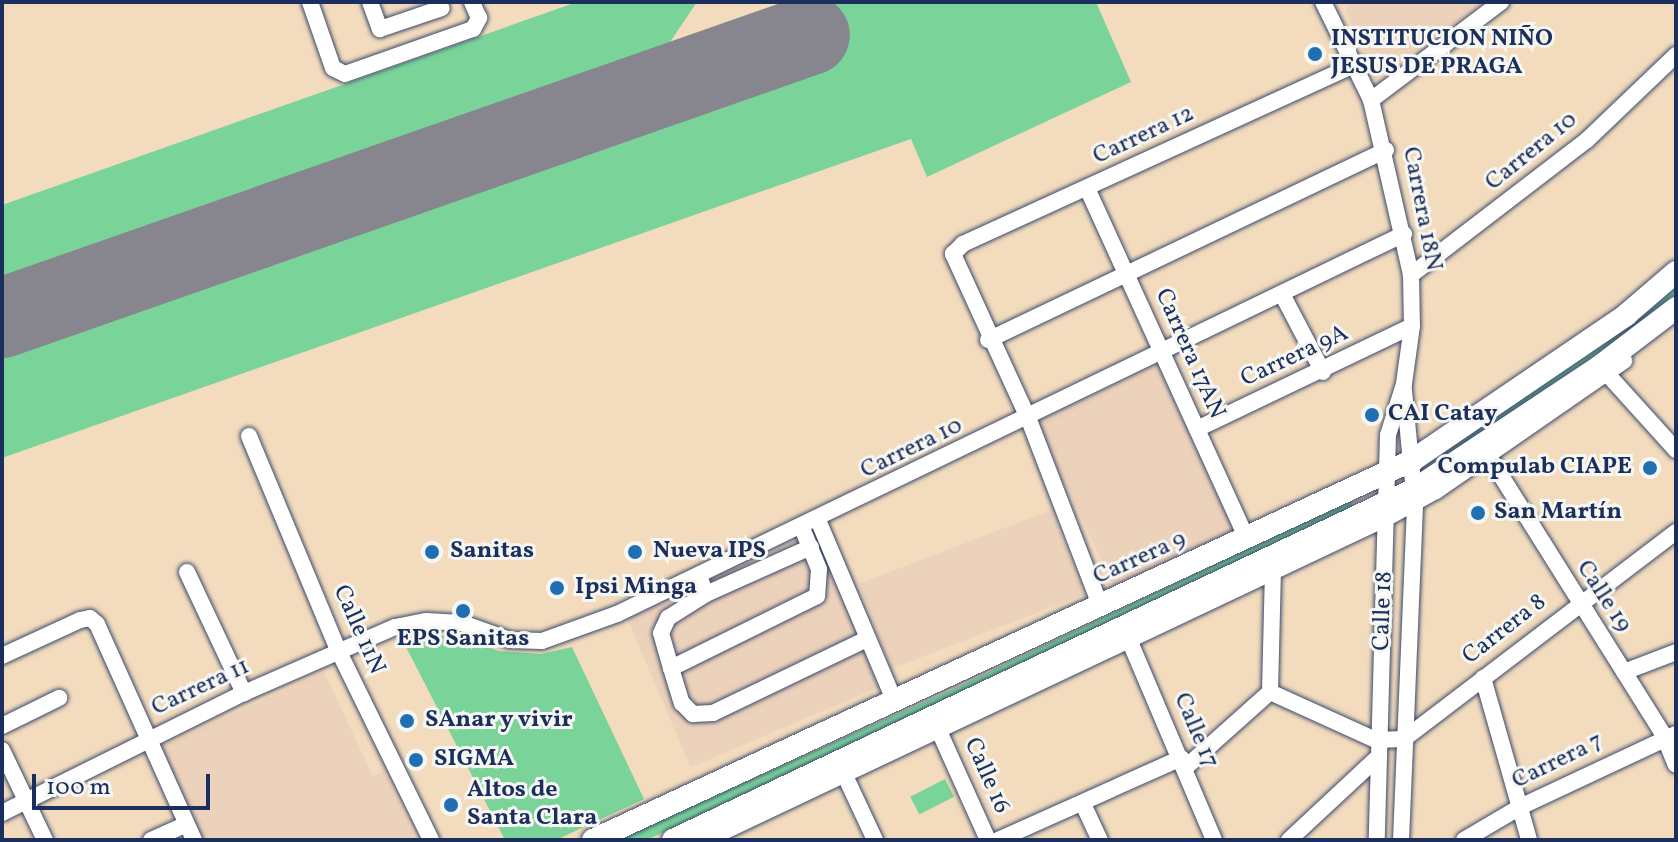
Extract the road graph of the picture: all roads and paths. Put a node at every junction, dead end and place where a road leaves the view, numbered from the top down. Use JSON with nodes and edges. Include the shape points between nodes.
{"nodes":[{"id":1,"x":310,"y":2,"type":"edge"},
{"id":2,"x":370,"y":2,"type":"edge"},
{"id":3,"x":472,"y":2,"type":"edge"},
{"id":4,"x":1323,"y":2,"type":"edge"},
{"id":5,"x":1501,"y":2,"type":"edge"},
{"id":6,"x":442,"y":8,"type":"dead end"},
{"id":7,"x":1676,"y":55,"type":"edge"},
{"id":8,"x":1357,"y":64,"type":"junction"},
{"id":9,"x":1371,"y":100,"type":"junction"},
{"id":10,"x":1386,"y":150,"type":"junction"},
{"id":11,"x":1087,"y":188,"type":"junction"},
{"id":12,"x":1404,"y":234,"type":"junction"},
{"id":13,"x":1126,"y":272,"type":"junction"},
{"id":14,"x":1676,"y":272,"type":"edge"},
{"id":15,"x":1411,"y":275,"type":"junction"},
{"id":16,"x":1282,"y":294,"type":"junction"},
{"id":17,"x":1676,"y":308,"type":"edge"},
{"id":18,"x":1676,"y":320,"type":"edge"},
{"id":19,"x":1412,"y":326,"type":"junction"},
{"id":20,"x":988,"y":340,"type":"junction"},
{"id":21,"x":1162,"y":353,"type":"junction"},
{"id":22,"x":1604,"y":370,"type":"junction"},
{"id":23,"x":1323,"y":372,"type":"junction"},
{"id":24,"x":1404,"y":384,"type":"junction"},
{"id":25,"x":1029,"y":420,"type":"junction"},
{"id":26,"x":1197,"y":429,"type":"junction"},
{"id":27,"x":1388,"y":435,"type":"joint"},
{"id":28,"x":249,"y":436,"type":"dead end"},
{"id":29,"x":1676,"y":450,"type":"edge"},
{"id":30,"x":1488,"y":455,"type":"junction"},
{"id":31,"x":1413,"y":460,"type":"junction"},
{"id":32,"x":1387,"y":473,"type":"junction"},
{"id":33,"x":1415,"y":496,"type":"junction"},
{"id":34,"x":1387,"y":510,"type":"junction"},
{"id":35,"x":818,"y":520,"type":"junction"},
{"id":36,"x":802,"y":528,"type":"junction"},
{"id":37,"x":1676,"y":532,"type":"edge"},
{"id":38,"x":1245,"y":535,"type":"junction"},
{"id":39,"x":1344,"y":536,"type":"junction"},
{"id":40,"x":811,"y":547,"type":"junction"},
{"id":41,"x":1384,"y":562,"type":"junction"},
{"id":42,"x":187,"y":572,"type":"dead end"},
{"id":43,"x":1273,"y":572,"type":"junction"},
{"id":44,"x":699,"y":576,"type":"junction"},
{"id":45,"x":706,"y":594,"type":"junction"},
{"id":46,"x":1099,"y":601,"type":"junction"},
{"id":47,"x":1577,"y":604,"type":"junction"},
{"id":48,"x":426,"y":621,"type":"joint"},
{"id":49,"x":865,"y":640,"type":"junction"},
{"id":50,"x":1130,"y":642,"type":"junction"},
{"id":51,"x":339,"y":652,"type":"junction"},
{"id":52,"x":1676,"y":652,"type":"edge"},
{"id":53,"x":2,"y":656,"type":"edge"},
{"id":54,"x":671,"y":668,"type":"junction"},
{"id":55,"x":1624,"y":672,"type":"junction"},
{"id":56,"x":1483,"y":678,"type":"junction"},
{"id":57,"x":1270,"y":692,"type":"junction"},
{"id":58,"x":244,"y":693,"type":"junction"},
{"id":59,"x":59,"y":698,"type":"dead end"},
{"id":60,"x":893,"y":698,"type":"junction"},
{"id":61,"x":2,"y":726,"type":"edge"},
{"id":62,"x":939,"y":731,"type":"junction"},
{"id":63,"x":1670,"y":735,"type":"edge"},
{"id":64,"x":1404,"y":739,"type":"junction"},
{"id":65,"x":148,"y":740,"type":"junction"},
{"id":66,"x":1376,"y":740,"type":"junction"},
{"id":67,"x":2,"y":750,"type":"edge"},
{"id":68,"x":1376,"y":759,"type":"junction"},
{"id":69,"x":1183,"y":763,"type":"junction"},
{"id":70,"x":1676,"y":765,"type":"edge"},
{"id":71,"x":842,"y":769,"type":"junction"},
{"id":72,"x":773,"y":794,"type":"junction"},
{"id":73,"x":26,"y":801,"type":"junction"},
{"id":74,"x":1083,"y":804,"type":"junction"},
{"id":75,"x":1520,"y":807,"type":"junction"},
{"id":76,"x":2,"y":813,"type":"edge"},
{"id":77,"x":754,"y":816,"type":"junction"},
{"id":78,"x":187,"y":824,"type":"junction"},
{"id":79,"x":715,"y":834,"type":"edge"},
{"id":80,"x":45,"y":840,"type":"edge"},
{"id":81,"x":151,"y":840,"type":"edge"},
{"id":82,"x":194,"y":840,"type":"edge"},
{"id":83,"x":431,"y":840,"type":"edge"},
{"id":84,"x":593,"y":840,"type":"edge"},
{"id":85,"x":673,"y":840,"type":"edge"},
{"id":86,"x":875,"y":840,"type":"edge"},
{"id":87,"x":988,"y":840,"type":"edge"},
{"id":88,"x":998,"y":840,"type":"edge"},
{"id":89,"x":1100,"y":840,"type":"edge"},
{"id":90,"x":1214,"y":840,"type":"edge"},
{"id":91,"x":1289,"y":840,"type":"edge"},
{"id":92,"x":1377,"y":840,"type":"edge"},
{"id":93,"x":1401,"y":840,"type":"edge"},
{"id":94,"x":1464,"y":840,"type":"edge"},
{"id":95,"x":1529,"y":840,"type":"edge"}],
"edges":[{"from":1,"to":3,"type":"street","via":[[333,68],[345,74],[473,29],[479,18]]},
{"from":2,"to":6,"type":"street","via":[[380,29]]},
{"from":4,"to":8,"type":"street","name":"Carrera 18N"},
{"from":5,"to":9,"type":"street"},
{"from":7,"to":15,"type":"street","name":"Carrera 10","via":[[1587,140]]},
{"from":8,"to":9,"type":"street","name":"Carrera 18N"},
{"from":8,"to":11,"type":"street","name":"Carrera 12"},
{"from":9,"to":10,"type":"street","name":"Carrera 18N"},
{"from":10,"to":12,"type":"street","name":"Carrera 18N"},
{"from":10,"to":13,"type":"street"},
{"from":11,"to":13,"type":"street","name":"Carrera 17AN"},
{"from":11,"to":20,"type":"street","name":"Carrera 12","via":[[963,244],[953,254]]},
{"from":12,"to":15,"type":"street","name":"Carrera 18N"},
{"from":12,"to":16,"type":"street","name":"Carrera 10"},
{"from":13,"to":20,"type":"street"},
{"from":13,"to":21,"type":"street","name":"Carrera 17AN"},
{"from":14,"to":31,"type":"main road","name":"Carrera 9","via":[[1626,315]]},
{"from":15,"to":19,"type":"street","name":"Carrera 18N"},
{"from":16,"to":21,"type":"street","name":"Carrera 10"},
{"from":16,"to":23,"type":"street"},
{"from":17,"to":22,"type":"main road"},
{"from":18,"to":22,"type":"street"},
{"from":19,"to":23,"type":"street","name":"Carrera 9A"},
{"from":19,"to":24,"type":"street","name":"Carrera 18N"},
{"from":20,"to":25,"type":"street"},
{"from":21,"to":25,"type":"street","name":"Carrera 10"},
{"from":21,"to":26,"type":"street","name":"Carrera 17AN"},
{"from":22,"to":29,"type":"street"},
{"from":22,"to":30,"type":"street"},
{"from":22,"to":33,"type":"main road"},
{"from":23,"to":26,"type":"street","name":"Carrera 9A"},
{"from":24,"to":27,"type":"street","name":"Carrera 18N"},
{"from":24,"to":31,"type":"street","name":"Calle 18"},
{"from":25,"to":35,"type":"street","name":"Carrera 10"},
{"from":25,"to":46,"type":"street"},
{"from":26,"to":38,"type":"street","name":"Carrera 17AN"},
{"from":27,"to":32,"type":"street","name":"Calle 18"},
{"from":28,"to":51,"type":"street","name":"Calle 11N"},
{"from":30,"to":33,"type":"street"},
{"from":30,"to":47,"type":"street","name":"Calle 19"},
{"from":31,"to":32,"type":"main road","name":"Carrera 9"},
{"from":31,"to":33,"type":"street","name":"Calle 18"},
{"from":32,"to":34,"type":"street","name":"Calle 18"},
{"from":32,"to":38,"type":"main road","name":"Carrera 9"},
{"from":33,"to":34,"type":"main road"},
{"from":33,"to":64,"type":"street","name":"Calle 18"},
{"from":34,"to":39,"type":"street"},
{"from":34,"to":41,"type":"street","name":"Calle 18"},
{"from":34,"to":71,"type":"main road"},
{"from":35,"to":36,"type":"street","name":"Carrera 10"},
{"from":35,"to":49,"type":"street"},
{"from":36,"to":40,"type":"street"},
{"from":36,"to":44,"type":"street","name":"Carrera 10"},
{"from":37,"to":47,"type":"street","name":"Carrera 8"},
{"from":38,"to":46,"type":"main road","name":"Carrera 9"},
{"from":39,"to":41,"type":"street","via":[[1366,538]]},
{"from":39,"to":43,"type":"street"},
{"from":40,"to":45,"type":"street"},
{"from":40,"to":54,"type":"street","via":[[819,569],[817,596]]},
{"from":41,"to":66,"type":"street","name":"Calle 18"},
{"from":42,"to":58,"type":"street"},
{"from":43,"to":50,"type":"street"},
{"from":43,"to":57,"type":"street"},
{"from":44,"to":45,"type":"street"},
{"from":44,"to":48,"type":"street","name":"Carrera 10","via":[[542,641],[510,640],[462,623]]},
{"from":45,"to":54,"type":"street","via":[[668,618],[661,633]]},
{"from":46,"to":60,"type":"main road","name":"Carrera 9"},
{"from":47,"to":55,"type":"street","name":"Calle 19"},
{"from":47,"to":56,"type":"street","name":"Carrera 8"},
{"from":48,"to":51,"type":"street","name":"Carrera 11","via":[[395,627]]},
{"from":49,"to":54,"type":"street","via":[[713,713],[693,714],[682,703]]},
{"from":49,"to":60,"type":"street"},
{"from":50,"to":62,"type":"street"},
{"from":50,"to":69,"type":"street","name":"Calle 17"},
{"from":51,"to":58,"type":"street","name":"Carrera 11"},
{"from":51,"to":83,"type":"street","name":"Calle 11N"},
{"from":52,"to":55,"type":"street"},
{"from":53,"to":65,"type":"street","via":[[90,618]]},
{"from":55,"to":63,"type":"street","name":"Calle 19"},
{"from":56,"to":64,"type":"street","name":"Carrera 8"},
{"from":56,"to":75,"type":"street"},
{"from":57,"to":66,"type":"street"},
{"from":57,"to":69,"type":"street"},
{"from":58,"to":65,"type":"street","name":"Carrera 11"},
{"from":59,"to":61,"type":"street"},
{"from":60,"to":84,"type":"main road","name":"Carrera 9"},
{"from":62,"to":71,"type":"street"},
{"from":62,"to":87,"type":"street","name":"Calle 16"},
{"from":63,"to":70,"type":"street","name":"Calle 19"},
{"from":63,"to":75,"type":"street","name":"Carrera 7"},
{"from":64,"to":66,"type":"street"},
{"from":64,"to":93,"type":"street","name":"Calle 18"},
{"from":65,"to":73,"type":"street","name":"Carrera 11"},
{"from":65,"to":78,"type":"street"},
{"from":66,"to":68,"type":"street","name":"Calle 18"},
{"from":67,"to":73,"type":"street"},
{"from":68,"to":91,"type":"street"},
{"from":68,"to":92,"type":"street","name":"Calle 18"},
{"from":69,"to":74,"type":"street"},
{"from":69,"to":90,"type":"street","name":"Calle 17"},
{"from":71,"to":72,"type":"main road"},
{"from":71,"to":77,"type":"street"},
{"from":71,"to":86,"type":"street"},
{"from":72,"to":77,"type":"main road"},
{"from":72,"to":79,"type":"main road"},
{"from":73,"to":76,"type":"street","name":"Carrera 11"},
{"from":73,"to":80,"type":"street"},
{"from":74,"to":88,"type":"street"},
{"from":74,"to":89,"type":"street"},
{"from":75,"to":94,"type":"street","name":"Carrera 7"},
{"from":75,"to":95,"type":"street"},
{"from":77,"to":79,"type":"street"},
{"from":78,"to":81,"type":"street"},
{"from":78,"to":82,"type":"street"},
{"from":79,"to":85,"type":"main road"}]}
